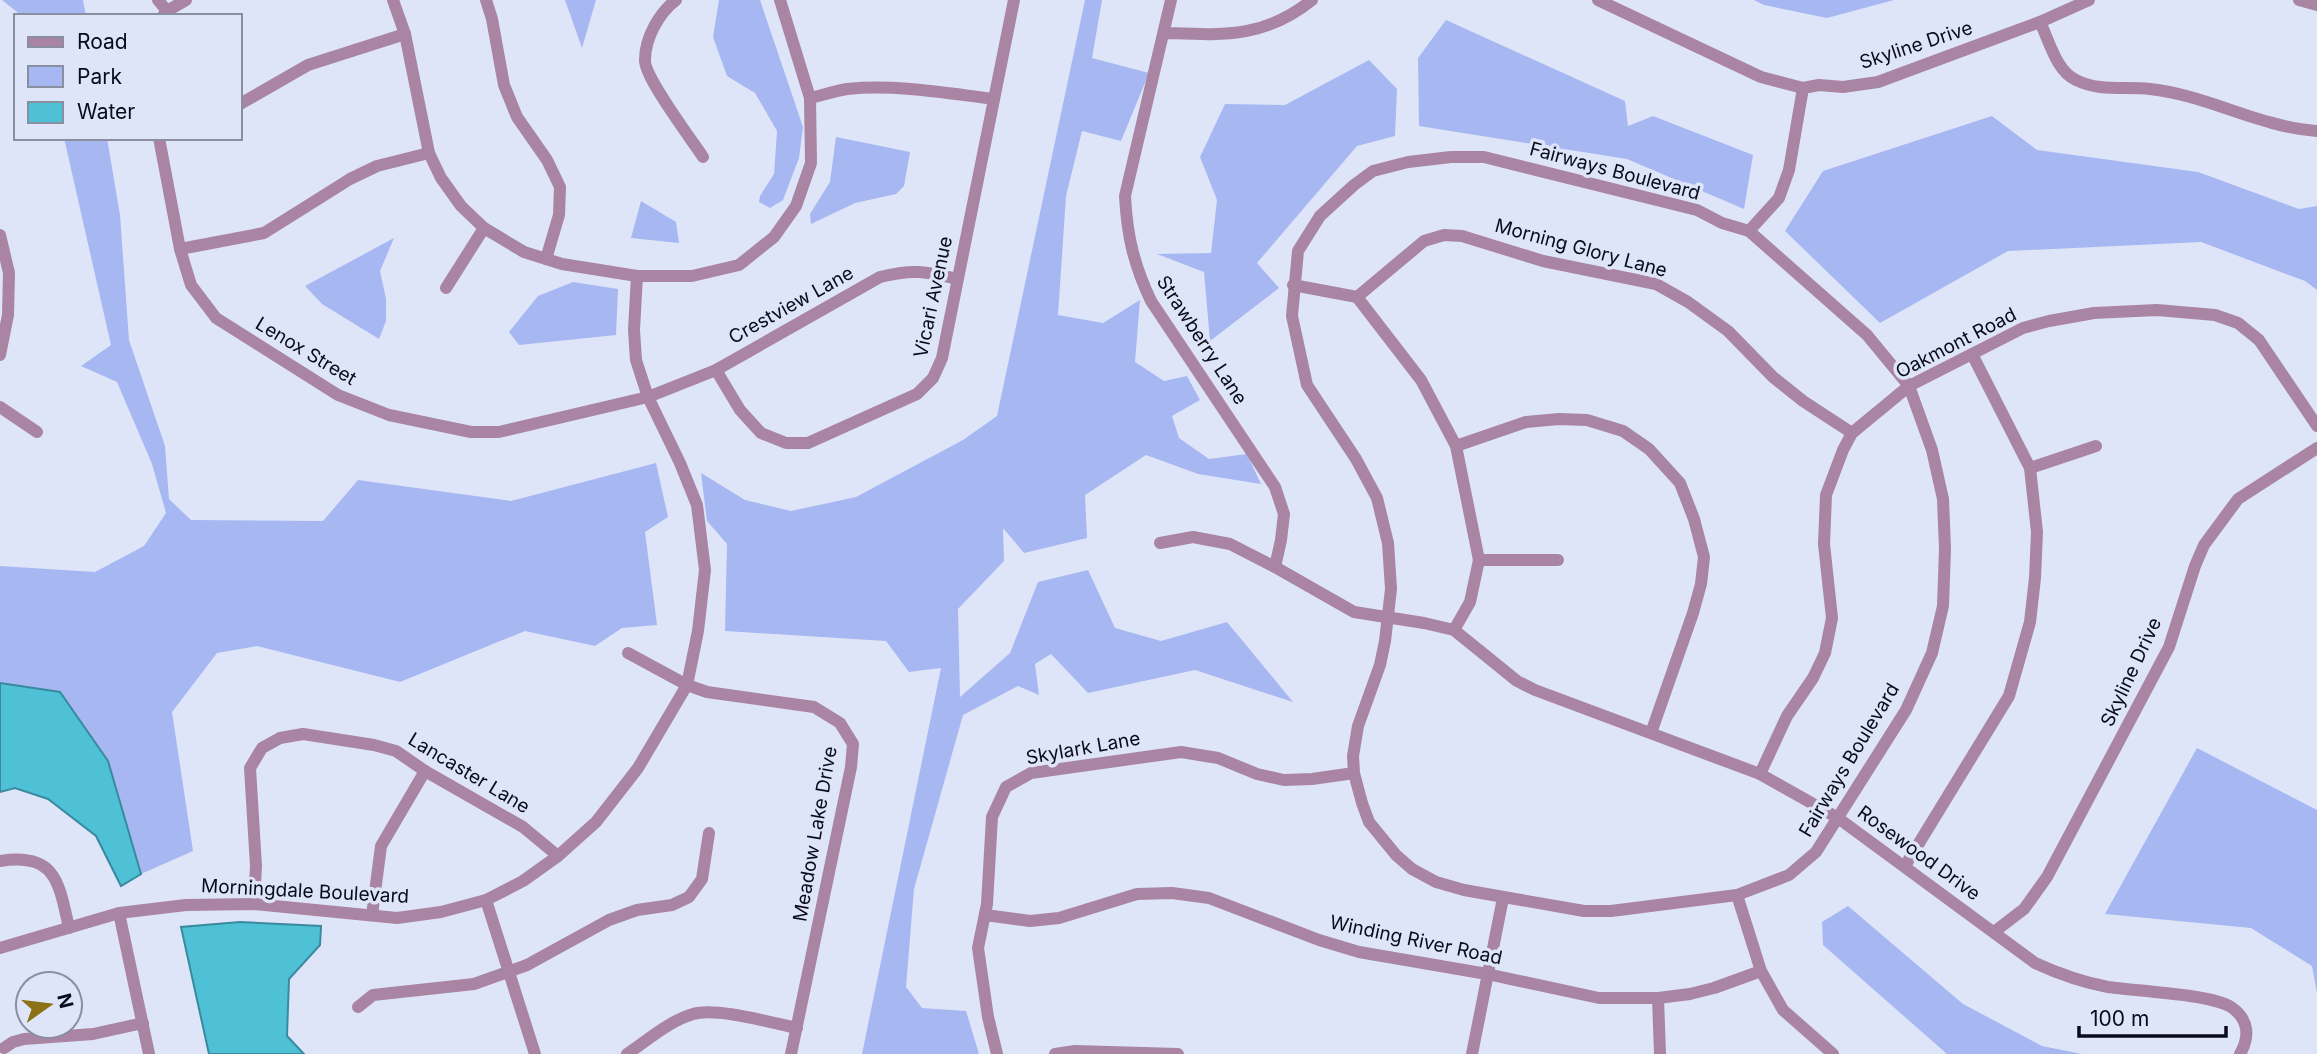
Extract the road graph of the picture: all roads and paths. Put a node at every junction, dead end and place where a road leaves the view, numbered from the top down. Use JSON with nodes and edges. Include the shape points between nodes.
{"nodes":[{"id":1,"x":158,"y":0,"type":"edge"},
{"id":2,"x":186,"y":0,"type":"edge"},
{"id":3,"x":393,"y":0,"type":"edge"},
{"id":4,"x":486,"y":0,"type":"edge"},
{"id":5,"x":676,"y":0,"type":"edge"},
{"id":6,"x":780,"y":0,"type":"edge"},
{"id":7,"x":1014,"y":0,"type":"edge"},
{"id":8,"x":1171,"y":0,"type":"edge"},
{"id":9,"x":1312,"y":0,"type":"edge"},
{"id":10,"x":1598,"y":0,"type":"edge"},
{"id":11,"x":2089,"y":0,"type":"edge"},
{"id":12,"x":2299,"y":0,"type":"edge"},
{"id":13,"x":2317,"y":5,"type":"edge"},
{"id":14,"x":165,"y":13,"type":"edge"},
{"id":15,"x":2040,"y":22,"type":"junction"},
{"id":16,"x":1164,"y":33,"type":"junction"},
{"id":17,"x":405,"y":34,"type":"junction"},
{"id":18,"x":1803,"y":88,"type":"junction"},
{"id":19,"x":810,"y":98,"type":"junction"},
{"id":20,"x":994,"y":99,"type":"junction"},
{"id":21,"x":242,"y":103,"type":"edge"},
{"id":22,"x":2317,"y":131,"type":"edge"},
{"id":23,"x":159,"y":140,"type":"edge"},
{"id":24,"x":429,"y":153,"type":"junction"},
{"id":25,"x":703,"y":157,"type":"dead end"},
{"id":26,"x":484,"y":228,"type":"junction"},
{"id":27,"x":1749,"y":232,"type":"junction"},
{"id":28,"x":0,"y":235,"type":"edge"},
{"id":29,"x":180,"y":249,"type":"junction"},
{"id":30,"x":546,"y":259,"type":"junction"},
{"id":31,"x":637,"y":276,"type":"junction"},
{"id":32,"x":957,"y":279,"type":"junction"},
{"id":33,"x":1293,"y":285,"type":"junction"},
{"id":34,"x":446,"y":288,"type":"dead end"},
{"id":35,"x":1357,"y":298,"type":"junction"},
{"id":36,"x":0,"y":355,"type":"edge"},
{"id":37,"x":1973,"y":356,"type":"junction"},
{"id":38,"x":716,"y":370,"type":"junction"},
{"id":39,"x":1909,"y":387,"type":"junction"},
{"id":40,"x":648,"y":397,"type":"junction"},
{"id":41,"x":0,"y":407,"type":"edge"},
{"id":42,"x":2317,"y":426,"type":"edge"},
{"id":43,"x":37,"y":432,"type":"dead end"},
{"id":44,"x":1852,"y":433,"type":"junction"},
{"id":45,"x":1456,"y":446,"type":"junction"},
{"id":46,"x":2096,"y":446,"type":"dead end"},
{"id":47,"x":2317,"y":448,"type":"edge"},
{"id":48,"x":2030,"y":468,"type":"junction"},
{"id":49,"x":1160,"y":543,"type":"dead end"},
{"id":50,"x":1479,"y":560,"type":"junction"},
{"id":51,"x":1558,"y":560,"type":"dead end"},
{"id":52,"x":1275,"y":567,"type":"junction"},
{"id":53,"x":1388,"y":618,"type":"junction"},
{"id":54,"x":1454,"y":630,"type":"junction"},
{"id":55,"x":628,"y":653,"type":"dead end"},
{"id":56,"x":687,"y":685,"type":"junction"},
{"id":57,"x":1651,"y":733,"type":"junction"},
{"id":58,"x":425,"y":771,"type":"junction"},
{"id":59,"x":1354,"y":773,"type":"junction"},
{"id":60,"x":1760,"y":774,"type":"junction"},
{"id":61,"x":1838,"y":818,"type":"junction"},
{"id":62,"x":709,"y":833,"type":"dead end"},
{"id":63,"x":558,"y":856,"type":"junction"},
{"id":64,"x":0,"y":861,"type":"edge"},
{"id":65,"x":1905,"y":866,"type":"junction"},
{"id":66,"x":1737,"y":895,"type":"junction"},
{"id":67,"x":1503,"y":898,"type":"junction"},
{"id":68,"x":486,"y":900,"type":"junction"},
{"id":69,"x":254,"y":904,"type":"junction"},
{"id":70,"x":119,"y":913,"type":"junction"},
{"id":71,"x":372,"y":915,"type":"junction"},
{"id":72,"x":985,"y":915,"type":"junction"},
{"id":73,"x":69,"y":928,"type":"junction"},
{"id":74,"x":1994,"y":932,"type":"junction"},
{"id":75,"x":0,"y":948,"type":"edge"},
{"id":76,"x":1761,"y":971,"type":"junction"},
{"id":77,"x":510,"y":972,"type":"junction"},
{"id":78,"x":1486,"y":974,"type":"junction"},
{"id":79,"x":1658,"y":998,"type":"junction"},
{"id":80,"x":358,"y":1007,"type":"dead end"},
{"id":81,"x":143,"y":1023,"type":"junction"},
{"id":82,"x":797,"y":1027,"type":"junction"},
{"id":83,"x":4,"y":1048,"type":"dead end"},
{"id":84,"x":149,"y":1054,"type":"edge"},
{"id":85,"x":536,"y":1054,"type":"edge"},
{"id":86,"x":627,"y":1054,"type":"edge"},
{"id":87,"x":791,"y":1054,"type":"edge"},
{"id":88,"x":997,"y":1054,"type":"edge"},
{"id":89,"x":1055,"y":1054,"type":"edge"},
{"id":90,"x":1178,"y":1054,"type":"edge"},
{"id":91,"x":1472,"y":1054,"type":"edge"},
{"id":92,"x":1660,"y":1054,"type":"edge"},
{"id":93,"x":1833,"y":1054,"type":"edge"},
{"id":94,"x":2240,"y":1054,"type":"edge"}],
"edges":[{"from":1,"to":14,"type":"street"},
{"from":2,"to":14,"type":"street"},
{"from":3,"to":17,"type":"street"},
{"from":4,"to":30,"type":"street","via":[[512,106],[559,187],[559,215]]},
{"from":5,"to":25,"type":"street","via":[[664,9],[644,62]]},
{"from":6,"to":19,"type":"street"},
{"from":7,"to":20,"type":"street","name":"Vicari Avenue"},
{"from":8,"to":16,"type":"street","name":"Strawberry Lane"},
{"from":9,"to":16,"type":"street","via":[[1264,28],[1234,34]]},
{"from":10,"to":18,"type":"street","name":"Skyline Drive","via":[[1761,77]]},
{"from":11,"to":15,"type":"street","name":"Skyline Drive"},
{"from":12,"to":13,"type":"street"},
{"from":15,"to":18,"type":"street","name":"Skyline Drive","via":[[1878,82]]},
{"from":15,"to":22,"type":"street","via":[[2062,69],[2074,80],[2098,88],[2149,88],[2188,96],[2287,127]]},
{"from":16,"to":52,"type":"street","name":"Strawberry Lane","via":[[1125,196],[1126,229],[1151,301],[1275,487],[1284,514]]},
{"from":17,"to":21,"type":"street","via":[[308,65]]},
{"from":17,"to":24,"type":"street"},
{"from":18,"to":27,"type":"street","via":[[1779,198]]},
{"from":19,"to":20,"type":"street","via":[[845,90],[908,88]]},
{"from":19,"to":31,"type":"street","via":[[811,163],[796,206],[774,237],[739,265],[692,276]]},
{"from":20,"to":32,"type":"street","name":"Vicari Avenue"},
{"from":23,"to":29,"type":"street","name":"Lenox Street"},
{"from":24,"to":26,"type":"street","via":[[461,206]]},
{"from":24,"to":29,"type":"street","via":[[350,178],[264,233]]},
{"from":26,"to":30,"type":"street","via":[[524,252]]},
{"from":26,"to":34,"type":"street"},
{"from":27,"to":33,"type":"street","name":"Fairways Boulevard","via":[[1697,210],[1484,157],[1441,158],[1373,171],[1354,185],[1320,215],[1298,251]]},
{"from":27,"to":39,"type":"street","name":"Fairways Boulevard","via":[[1867,335]]},
{"from":28,"to":36,"type":"street","via":[[9,272],[8,315]]},
{"from":29,"to":40,"type":"street","name":"Lenox Street","via":[[191,285],[216,317],[338,395],[390,415],[471,432],[499,432]]},
{"from":30,"to":31,"type":"street"},
{"from":31,"to":40,"type":"street","name":"Morningdale Boulevard","via":[[636,360]]},
{"from":32,"to":38,"type":"street","name":"Crestview Lane","via":[[905,271],[880,277]]},
{"from":32,"to":38,"type":"street","name":"Vicari Avenue","via":[[942,358],[933,379],[917,394],[808,443],[786,443],[761,433],[740,410]]},
{"from":33,"to":35,"type":"street"},
{"from":33,"to":53,"type":"street","name":"Fairways Boulevard","via":[[1292,316],[1307,385],[1377,498],[1388,543]]},
{"from":35,"to":44,"type":"street","name":"Morning Glory Lane","via":[[1424,241],[1444,235],[1656,284],[1728,331],[1773,377]]},
{"from":35,"to":45,"type":"street","via":[[1421,380]]},
{"from":37,"to":39,"type":"street","name":"Oakmont Road"},
{"from":37,"to":42,"type":"street","name":"Oakmont Road","via":[[2023,328],[2094,313],[2157,310],[2215,315],[2238,323],[2259,341]]},
{"from":37,"to":48,"type":"street"},
{"from":38,"to":40,"type":"street","name":"Crestview Lane"},
{"from":39,"to":44,"type":"street","name":"Oakmont Road"},
{"from":39,"to":61,"type":"street","name":"Fairways Boulevard","via":[[1932,450],[1943,499],[1942,606],[1932,653],[1906,710]]},
{"from":40,"to":56,"type":"street","name":"Morningdale Boulevard","via":[[697,505],[705,570]]},
{"from":41,"to":43,"type":"street"},
{"from":44,"to":60,"type":"street","name":"Oakmont Road","via":[[1826,495],[1824,544],[1832,618],[1825,653],[1787,716]]},
{"from":45,"to":50,"type":"street"},
{"from":45,"to":57,"type":"street","via":[[1526,422],[1587,420],[1623,431],[1649,449],[1680,483],[1704,557],[1702,583]]},
{"from":46,"to":48,"type":"street"},
{"from":47,"to":74,"type":"street","name":"Skyline Drive","via":[[2238,499],[2204,545],[2169,647],[2047,877],[2024,909]]},
{"from":48,"to":65,"type":"street","via":[[2037,532],[2035,578],[2030,622],[2009,696]]},
{"from":49,"to":52,"type":"street","name":"Rosewood Drive","via":[[1193,537],[1230,544]]},
{"from":50,"to":51,"type":"street"},
{"from":50,"to":54,"type":"street","via":[[1471,602]]},
{"from":52,"to":53,"type":"street","name":"Rosewood Drive","via":[[1354,612]]},
{"from":53,"to":54,"type":"street","name":"Rosewood Drive"},
{"from":53,"to":59,"type":"street","name":"Fairways Boulevard","via":[[1380,665],[1358,726]]},
{"from":54,"to":57,"type":"street","name":"Rosewood Drive","via":[[1517,681]]},
{"from":55,"to":56,"type":"street","name":"Meadow Lake Drive"},
{"from":56,"to":63,"type":"street","name":"Morningdale Boulevard","via":[[638,768],[596,822]]},
{"from":56,"to":82,"type":"street","name":"Meadow Lake Drive","via":[[814,707],[840,723],[853,744]]},
{"from":57,"to":60,"type":"street","name":"Rosewood Drive"},
{"from":58,"to":63,"type":"street","name":"Lancaster Lane","via":[[523,827]]},
{"from":58,"to":69,"type":"street","name":"Lancaster Lane","via":[[396,751],[303,734],[280,738],[262,748],[250,768]]},
{"from":58,"to":71,"type":"street","via":[[381,846]]},
{"from":59,"to":67,"type":"street","name":"Fairways Boulevard","via":[[1369,822],[1404,862],[1436,882]]},
{"from":59,"to":72,"type":"street","name":"Skylark Lane","via":[[1284,780],[1218,758],[1181,752],[1031,773],[1006,787],[992,817]]},
{"from":60,"to":61,"type":"street","name":"Rosewood Drive"},
{"from":61,"to":65,"type":"street","name":"Rosewood Drive"},
{"from":61,"to":66,"type":"street","name":"Fairways Boulevard","via":[[1804,865]]},
{"from":62,"to":77,"type":"street","via":[[702,879],[689,897],[609,920]]},
{"from":63,"to":68,"type":"street","name":"Morningdale Boulevard"},
{"from":64,"to":73,"type":"street","via":[[28,860],[45,866],[60,887]]},
{"from":65,"to":74,"type":"street","name":"Rosewood Drive"},
{"from":66,"to":67,"type":"street","name":"Fairways Boulevard","via":[[1611,911]]},
{"from":66,"to":76,"type":"street"},
{"from":67,"to":78,"type":"street"},
{"from":68,"to":71,"type":"street","name":"Morningdale Boulevard","via":[[397,918]]},
{"from":68,"to":77,"type":"street"},
{"from":69,"to":70,"type":"street","name":"Morningdale Boulevard"},
{"from":69,"to":71,"type":"street","name":"Morningdale Boulevard"},
{"from":70,"to":73,"type":"street","name":"Morningdale Boulevard"},
{"from":70,"to":81,"type":"street"},
{"from":72,"to":78,"type":"street","name":"Winding River Road","via":[[1030,921],[1059,918],[1137,894],[1172,893],[1209,898],[1359,951]]},
{"from":72,"to":88,"type":"street","name":"Skylark Lane","via":[[978,948]]},
{"from":73,"to":75,"type":"street","name":"Morningdale Boulevard"},
{"from":74,"to":94,"type":"street","name":"Rosewood Drive","via":[[2035,963],[2072,980],[2212,1000],[2231,1007],[2246,1022],[2247,1042]]},
{"from":76,"to":79,"type":"street","name":"Winding River Road","via":[[1714,988]]},
{"from":76,"to":93,"type":"street","via":[[1783,1010]]},
{"from":77,"to":80,"type":"street","via":[[474,984],[373,995]]},
{"from":77,"to":85,"type":"street"},
{"from":78,"to":79,"type":"street","name":"Winding River Road","via":[[1599,998]]},
{"from":78,"to":91,"type":"street"},
{"from":79,"to":92,"type":"street"},
{"from":81,"to":83,"type":"street","via":[[93,1034],[24,1039]]},
{"from":81,"to":84,"type":"street"},
{"from":82,"to":86,"type":"street","via":[[695,1013]]},
{"from":82,"to":87,"type":"street","name":"Meadow Lake Drive"},
{"from":89,"to":90,"type":"street"}]}
